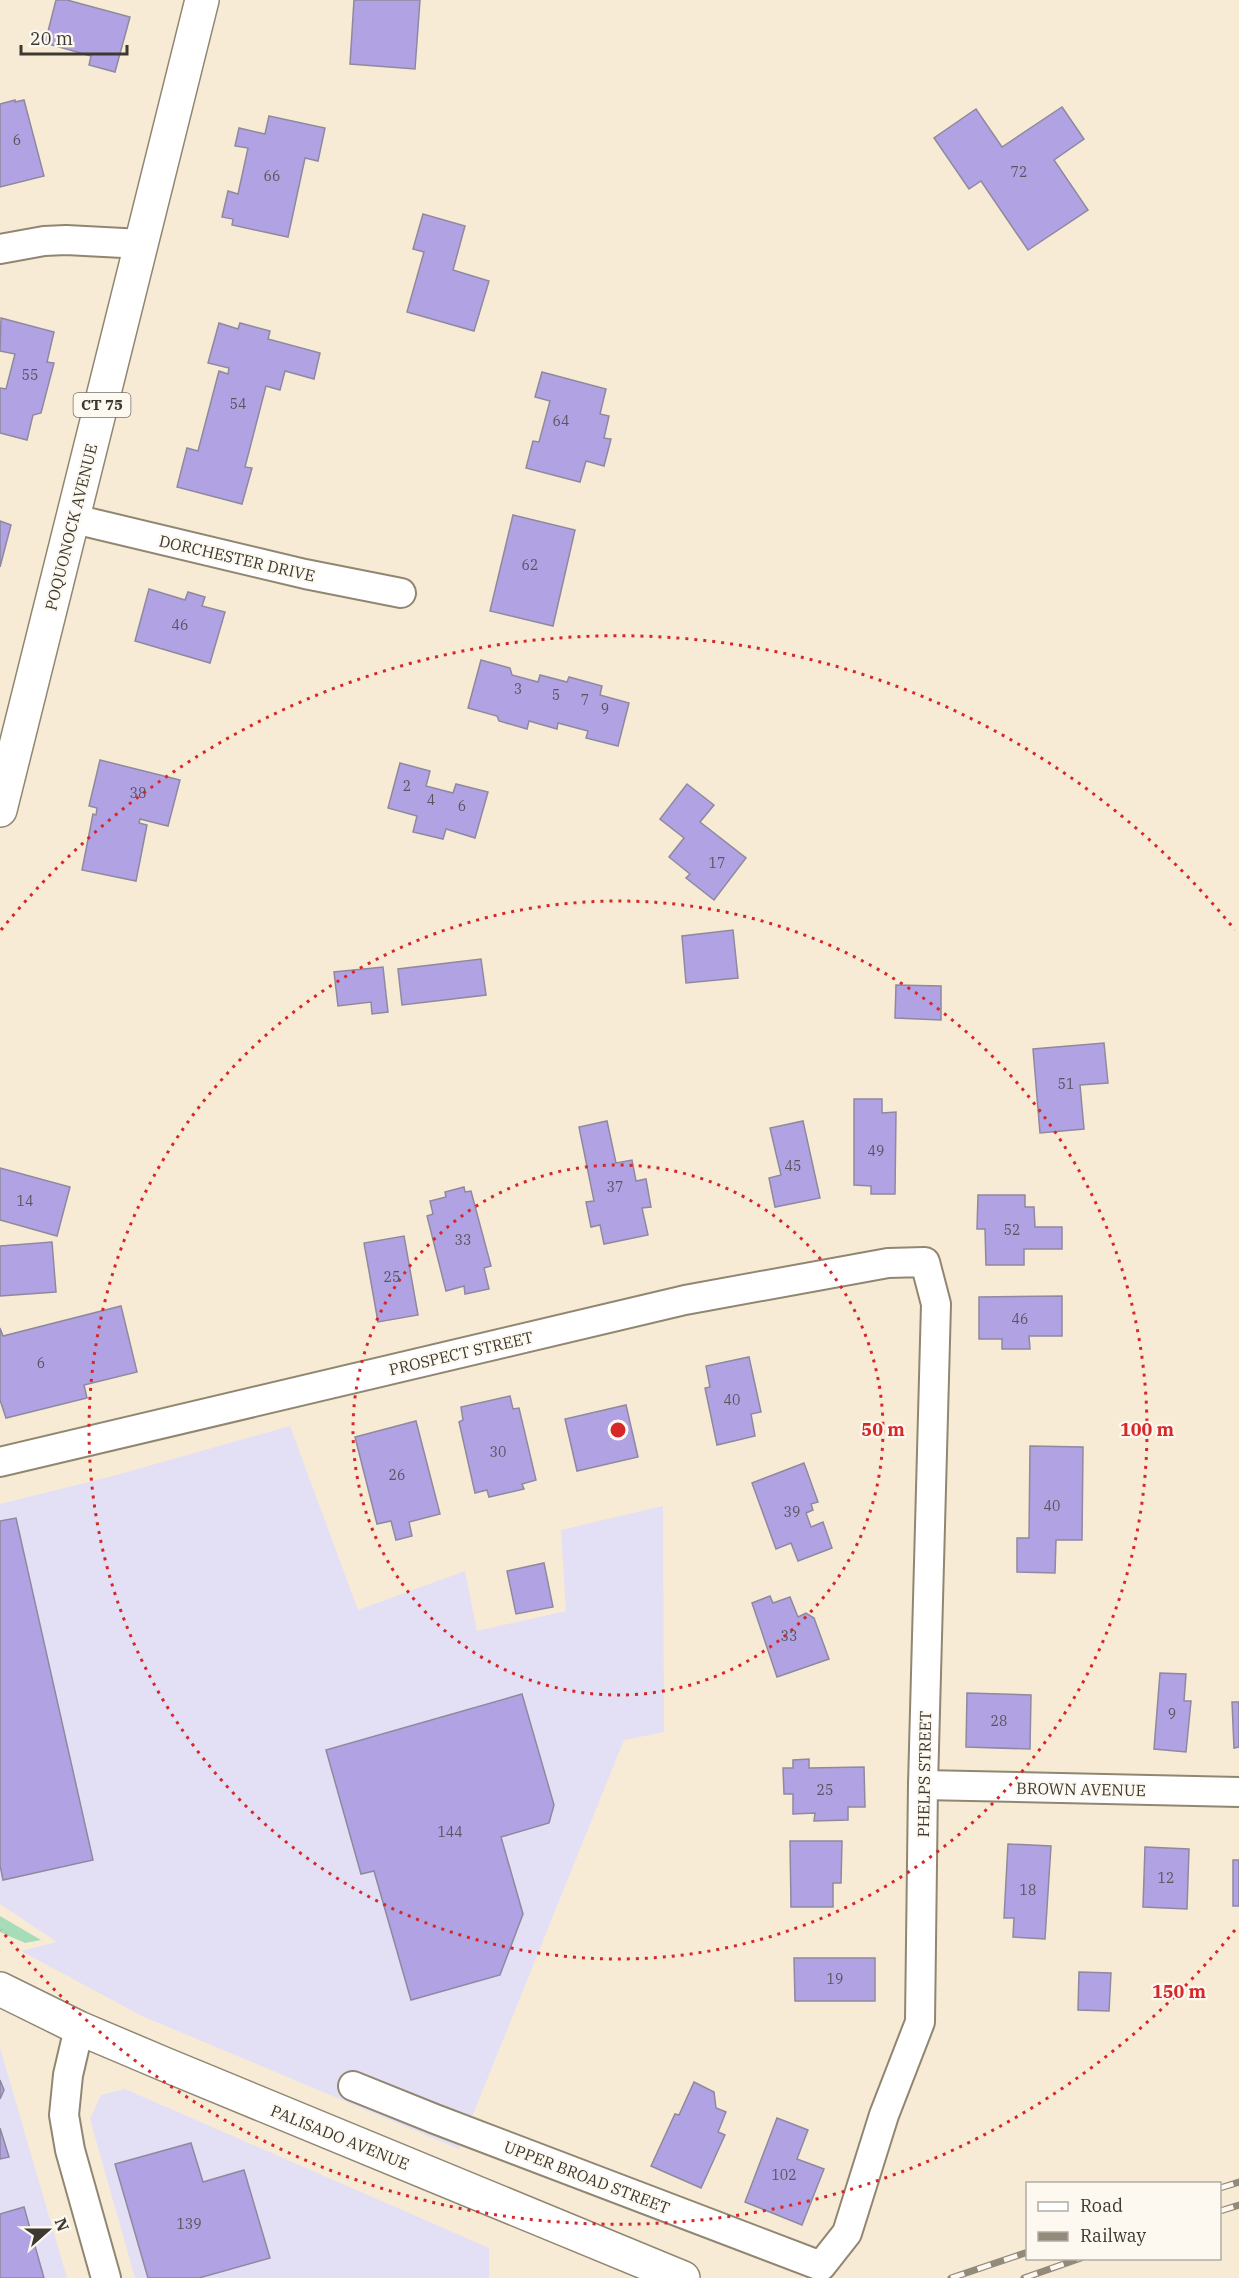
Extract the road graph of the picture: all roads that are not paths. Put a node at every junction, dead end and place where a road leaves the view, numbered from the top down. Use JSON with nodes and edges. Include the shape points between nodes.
{"nodes":[{"id":1,"x":202,"y":0,"type":"edge"},
{"id":2,"x":141,"y":244,"type":"junction"},
{"id":3,"x":0,"y":249,"type":"edge"},
{"id":4,"x":74,"y":519,"type":"junction"},
{"id":5,"x":401,"y":593,"type":"dead end"},
{"id":6,"x":0,"y":810,"type":"edge"},
{"id":7,"x":924,"y":1262,"type":"joint"},
{"id":8,"x":0,"y":1462,"type":"edge"},
{"id":9,"x":923,"y":1785,"type":"junction"},
{"id":10,"x":1239,"y":1792,"type":"edge"},
{"id":11,"x":0,"y":1989,"type":"edge"},
{"id":12,"x":79,"y":2028,"type":"junction"},
{"id":13,"x":353,"y":2086,"type":"dead end"},
{"id":14,"x":821,"y":2266,"type":"joint"},
{"id":15,"x":106,"y":2278,"type":"edge"},
{"id":16,"x":683,"y":2278,"type":"edge"}],
"edges":[{"from":1,"to":2,"type":"main road","name":"POQUONOCK AVENUE","number":"CT 75"},
{"from":2,"to":3,"type":"street","via":[[66,240]]},
{"from":2,"to":4,"type":"main road","name":"POQUONOCK AVENUE","number":"CT 75"},
{"from":4,"to":5,"type":"street","name":"DORCHESTER DRIVE"},
{"from":4,"to":6,"type":"main road","name":"POQUONOCK AVENUE","number":"CT 75"},
{"from":7,"to":8,"type":"street","name":"PROSPECT STREET","via":[[888,1263],[685,1300]]},
{"from":7,"to":9,"type":"street","name":"PHELPS STREET","via":[[936,1304]]},
{"from":9,"to":10,"type":"street","name":"BROWN AVENUE"},
{"from":9,"to":14,"type":"street","name":"PHELPS STREET","via":[[920,2022],[884,2115],[847,2233]]},
{"from":11,"to":12,"type":"main road","name":"PALISADO AVENUE"},
{"from":12,"to":15,"type":"street","via":[[64,2115],[77,2180]]},
{"from":12,"to":16,"type":"main road","name":"PALISADO AVENUE"},
{"from":13,"to":14,"type":"street","name":"UPPER BROAD STREET"}]}
